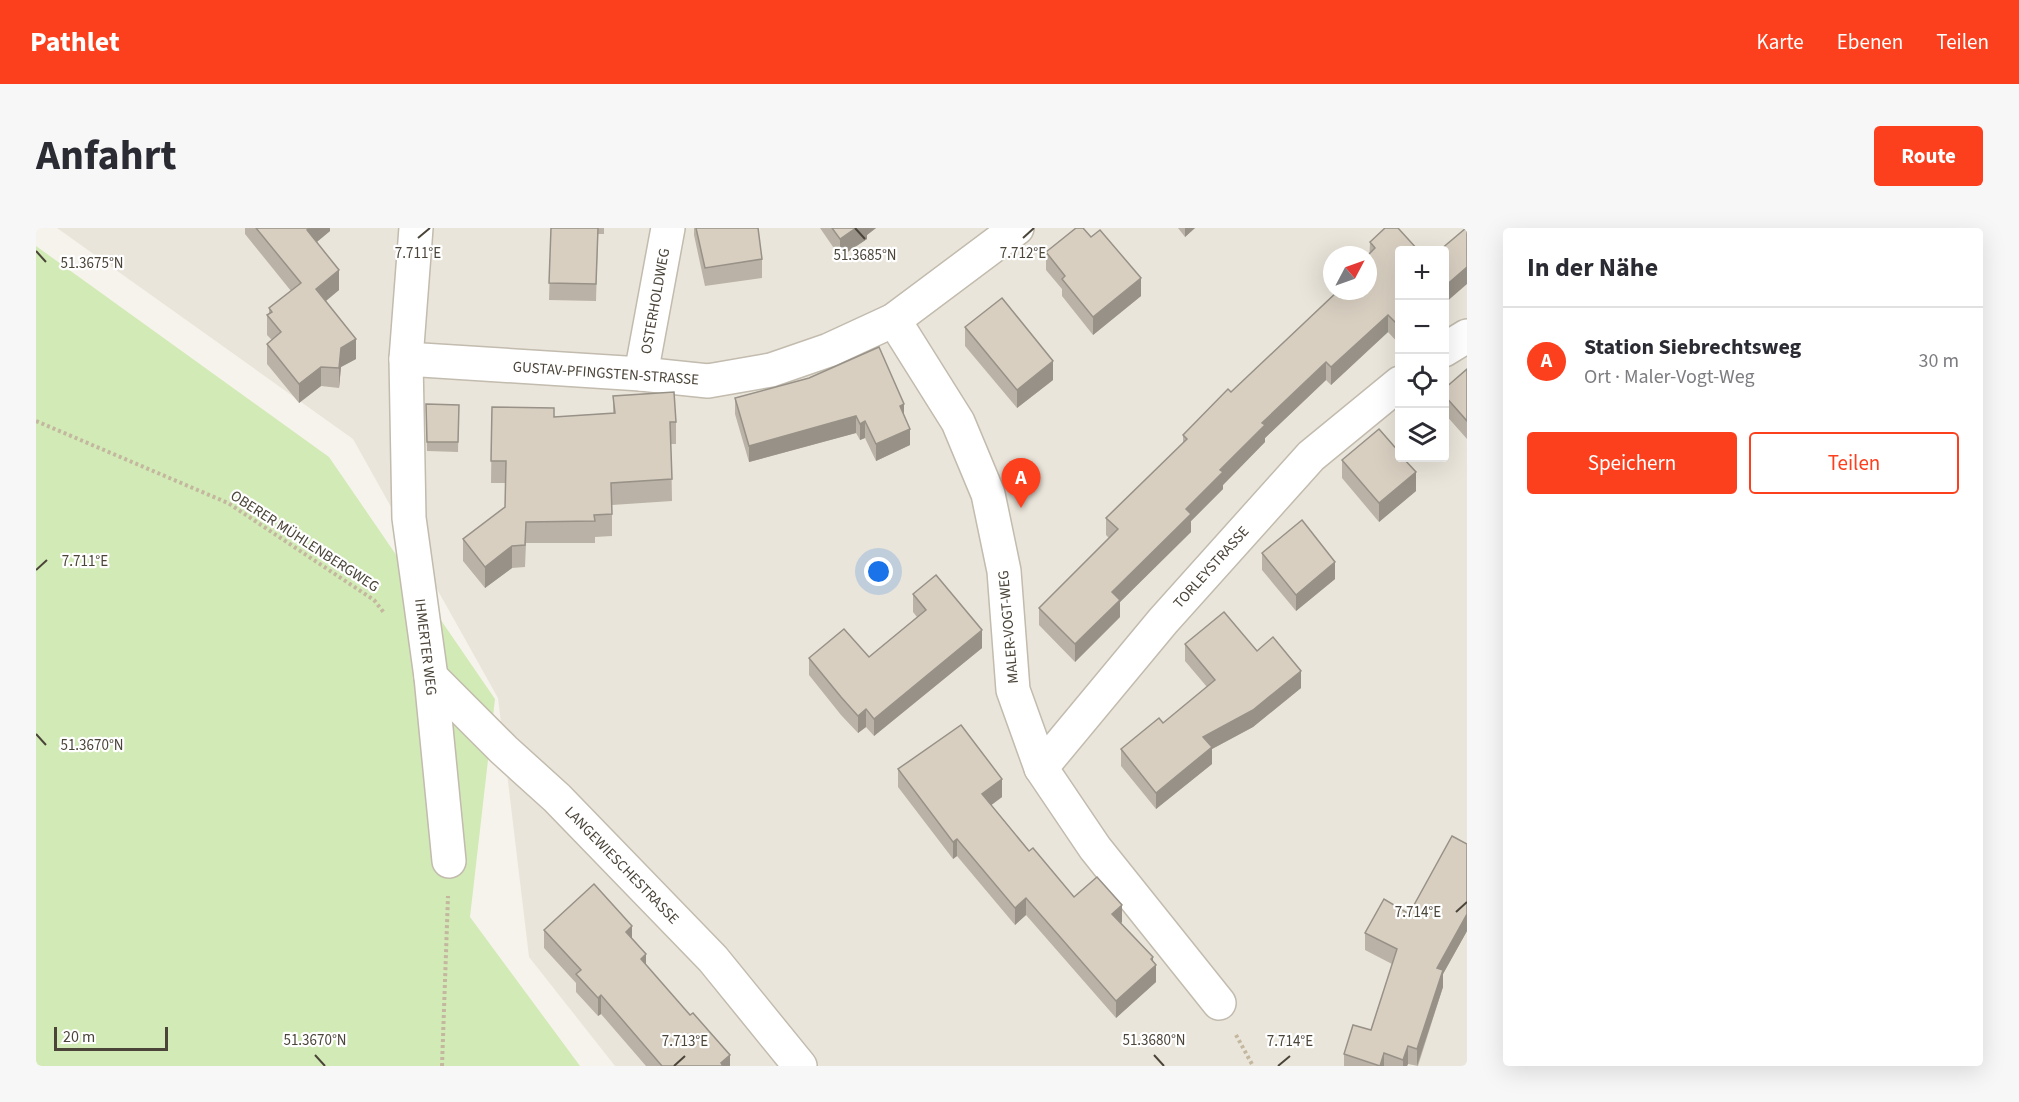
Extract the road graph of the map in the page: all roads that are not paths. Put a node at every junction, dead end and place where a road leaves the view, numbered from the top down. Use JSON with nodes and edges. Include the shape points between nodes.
{"nodes":[{"id":1,"x":416,"y":228,"type":"edge"},
{"id":2,"x":668,"y":228,"type":"edge"},
{"id":3,"x":1017,"y":228,"type":"edge"},
{"id":4,"x":894,"y":320,"type":"junction"},
{"id":5,"x":1467,"y":336,"type":"edge"},
{"id":6,"x":1449,"y":347,"type":"edge"},
{"id":7,"x":406,"y":359,"type":"junction"},
{"id":8,"x":641,"y":374,"type":"junction"},
{"id":9,"x":1395,"y":387,"type":"edge"},
{"id":10,"x":430,"y":677,"type":"junction"},
{"id":11,"x":1041,"y":768,"type":"junction"},
{"id":12,"x":449,"y":861,"type":"road end"},
{"id":13,"x":1219,"y":1003,"type":"dead end"},
{"id":14,"x":800,"y":1066,"type":"edge"}],
"edges":[{"from":1,"to":7,"type":"street","name":"IHMERTER WEG"},
{"from":2,"to":8,"type":"street","name":"OSTERHOLDWEG"},
{"from":3,"to":4,"type":"street","name":"GUSTAV-PFINGSTEN-STRASSE"},
{"from":4,"to":8,"type":"street","name":"GUSTAV-PFINGSTEN-STRASSE","via":[[829,350],[771,370],[708,381]]},
{"from":4,"to":11,"type":"street","name":"MALER-VOGT-WEG","via":[[958,422],[988,494],[1004,571],[1012,690]]},
{"from":5,"to":6,"type":"street"},
{"from":7,"to":8,"type":"street","name":"GUSTAV-PFINGSTEN-STRASSE"},
{"from":7,"to":10,"type":"street","name":"IHMERTER WEG","via":[[409,518]]},
{"from":9,"to":11,"type":"street","name":"TORLEYSTRASSE","via":[[1311,456],[1163,621]]},
{"from":10,"to":12,"type":"street","name":"IHMERTER WEG"},
{"from":10,"to":14,"type":"street","name":"LANGEWIESCHESTRASSE","via":[[557,798],[713,959]]},
{"from":11,"to":13,"type":"street","name":"MALER-VOGT-WEG","via":[[1095,848]]}]}
